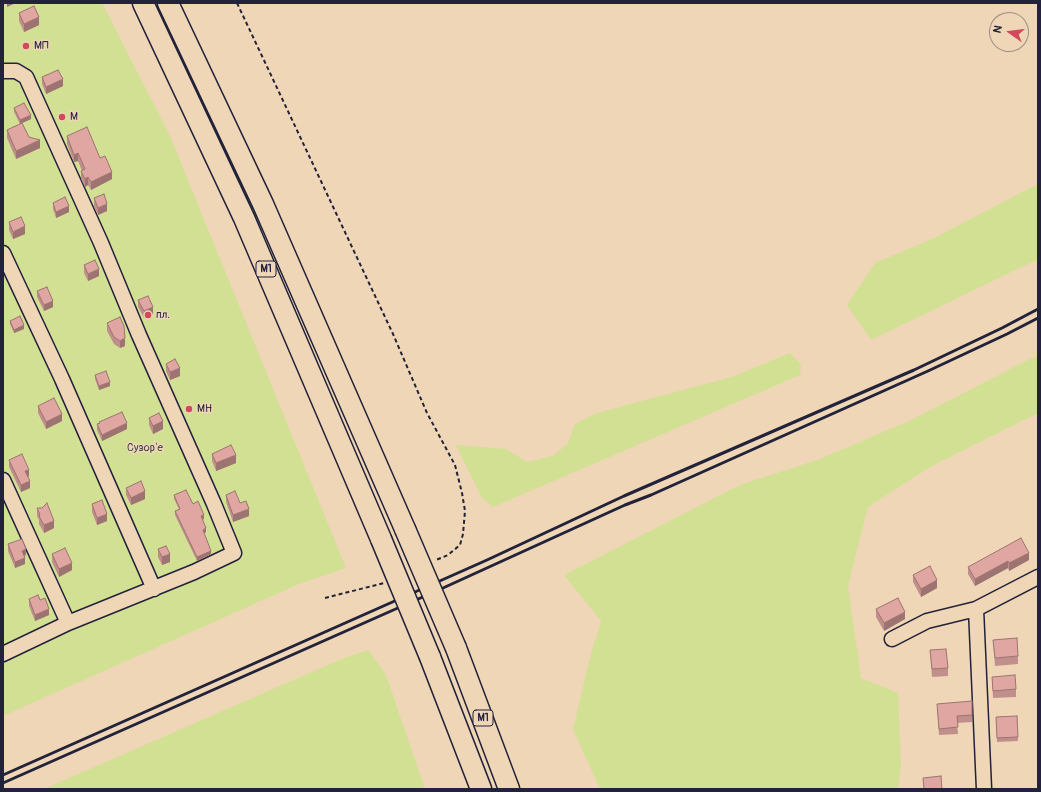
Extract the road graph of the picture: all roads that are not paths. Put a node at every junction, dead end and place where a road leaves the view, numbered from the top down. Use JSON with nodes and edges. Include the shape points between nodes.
{"nodes":[{"id":1,"x":143,"y":3,"type":"edge"},
{"id":2,"x":168,"y":3,"type":"edge"},
{"id":3,"x":3,"y":71,"type":"edge"},
{"id":4,"x":3,"y":253,"type":"edge"},
{"id":5,"x":3,"y":480,"type":"edge"},
{"id":6,"x":1038,"y":577,"type":"edge"},
{"id":7,"x":154,"y":589,"type":"junction"},
{"id":8,"x":976,"y":609,"type":"junction"},
{"id":9,"x":68,"y":623,"type":"junction"},
{"id":10,"x":892,"y":639,"type":"dead end"},
{"id":11,"x":3,"y":654,"type":"edge"},
{"id":12,"x":482,"y":789,"type":"edge"},
{"id":13,"x":509,"y":789,"type":"edge"},
{"id":14,"x":984,"y":789,"type":"edge"}],
"edges":[{"from":1,"to":12,"type":"highway","number":"М1","bridge":true,"via":[[244,218],[381,539]]},
{"from":2,"to":13,"type":"highway","number":"М1","bridge":true,"via":[[263,204],[406,529],[456,648]]},
{"from":3,"to":7,"type":"lane","via":[[16,71],[26,78],[101,244],[234,553]]},
{"from":4,"to":7,"type":"lane","via":[[62,379]]},
{"from":5,"to":9,"type":"lane"},
{"from":6,"to":8,"type":"lane"},
{"from":7,"to":9,"type":"lane"},
{"from":8,"to":10,"type":"lane","via":[[927,621]]},
{"from":8,"to":14,"type":"lane"},
{"from":9,"to":11,"type":"lane"}]}
